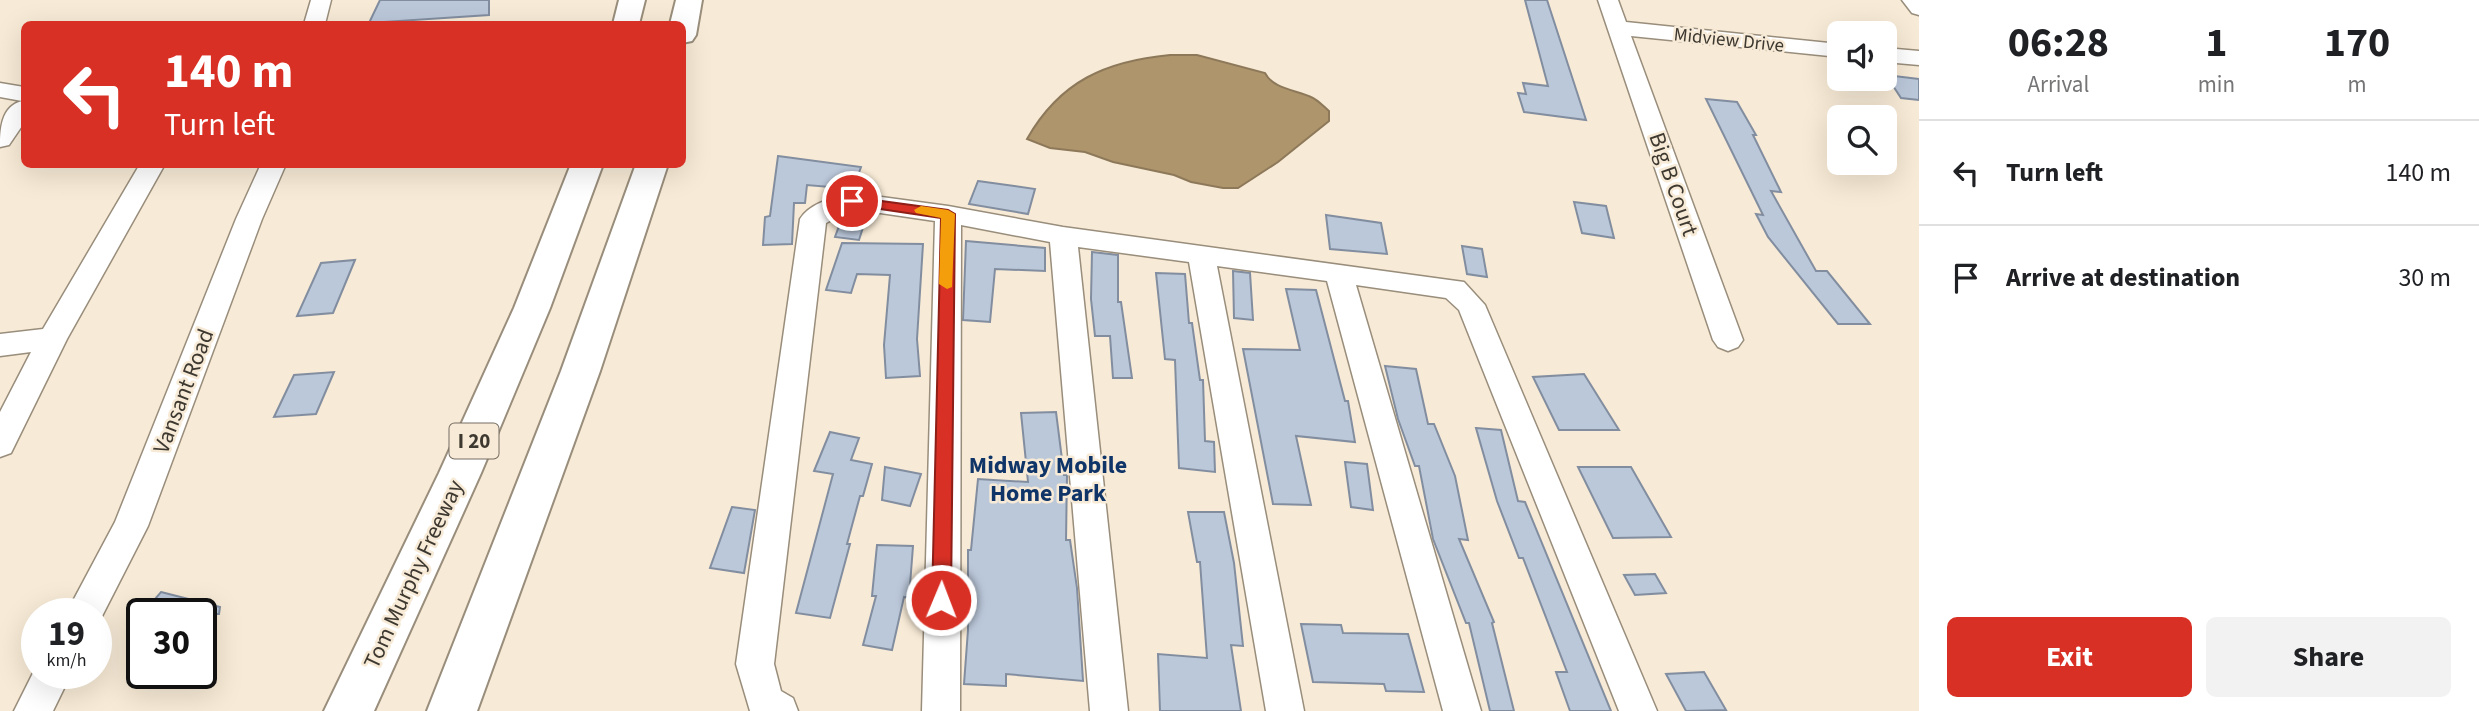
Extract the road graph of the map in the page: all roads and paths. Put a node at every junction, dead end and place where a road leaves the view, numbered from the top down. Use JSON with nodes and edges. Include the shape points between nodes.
{"nodes":[{"id":1,"x":321,"y":0,"type":"edge"},
{"id":2,"x":632,"y":0,"type":"edge"},
{"id":3,"x":689,"y":0,"type":"edge"},
{"id":4,"x":1608,"y":0,"type":"edge"},
{"id":5,"x":1912,"y":0,"type":"edge"},
{"id":6,"x":1919,"y":9,"type":"edge"},
{"id":7,"x":316,"y":21,"type":"edge"},
{"id":8,"x":627,"y":21,"type":"edge"},
{"id":9,"x":685,"y":21,"type":"edge"},
{"id":10,"x":1619,"y":28,"type":"junction"},
{"id":11,"x":1827,"y":49,"type":"edge"},
{"id":12,"x":1897,"y":56,"type":"edge"},
{"id":13,"x":1919,"y":58,"type":"edge"},
{"id":14,"x":0,"y":90,"type":"edge"},
{"id":15,"x":21,"y":94,"type":"edge"},
{"id":16,"x":21,"y":111,"type":"edge"},
{"id":17,"x":0,"y":140,"type":"edge"},
{"id":18,"x":151,"y":168,"type":"edge"},
{"id":19,"x":272,"y":168,"type":"edge"},
{"id":20,"x":585,"y":168,"type":"edge"},
{"id":21,"x":651,"y":168,"type":"edge"},
{"id":22,"x":948,"y":214,"type":"junction"},
{"id":23,"x":1063,"y":236,"type":"junction"},
{"id":24,"x":1201,"y":254,"type":"junction"},
{"id":25,"x":1339,"y":273,"type":"junction"},
{"id":26,"x":52,"y":340,"type":"junction"},
{"id":27,"x":1728,"y":340,"type":"dead end"},
{"id":28,"x":0,"y":345,"type":"edge"},
{"id":29,"x":0,"y":444,"type":"edge"},
{"id":30,"x":93,"y":598,"type":"edge"},
{"id":31,"x":44,"y":689,"type":"edge"},
{"id":32,"x":33,"y":711,"type":"edge"},
{"id":33,"x":349,"y":711,"type":"edge"},
{"id":34,"x":452,"y":711,"type":"edge"},
{"id":35,"x":779,"y":711,"type":"edge"},
{"id":36,"x":941,"y":711,"type":"edge"},
{"id":37,"x":1109,"y":711,"type":"edge"},
{"id":38,"x":1285,"y":711,"type":"edge"},
{"id":39,"x":1462,"y":711,"type":"edge"},
{"id":40,"x":1638,"y":711,"type":"edge"}],
"edges":[{"from":1,"to":7,"type":"street"},
{"from":2,"to":8,"type":"highway"},
{"from":3,"to":9,"type":"highway"},
{"from":4,"to":10,"type":"street","name":"Big B Court"},
{"from":5,"to":6,"type":"street"},
{"from":10,"to":11,"type":"street","name":"Midview Drive"},
{"from":10,"to":27,"type":"street","name":"Big B Court"},
{"from":12,"to":13,"type":"street"},
{"from":14,"to":15,"type":"street"},
{"from":16,"to":17,"type":"street"},
{"from":18,"to":26,"type":"street"},
{"from":19,"to":30,"type":"street","name":"Vansant Road","via":[[131,526]]},
{"from":20,"to":33,"type":"highway","name":"Tom Murphy Freeway","number":"I 20","via":[[532,308]]},
{"from":21,"to":34,"type":"highway"},
{"from":22,"to":23,"type":"street"},
{"from":22,"to":35,"type":"street","via":[[852,201],[813,219],[755,664],[765,702]]},
{"from":22,"to":36,"type":"street"},
{"from":23,"to":24,"type":"street"},
{"from":23,"to":37,"type":"street"},
{"from":24,"to":25,"type":"street"},
{"from":24,"to":38,"type":"street"},
{"from":25,"to":39,"type":"street"},
{"from":25,"to":40,"type":"street","via":[[1454,289],[1471,304]]},
{"from":26,"to":28,"type":"street"},
{"from":26,"to":29,"type":"street"},
{"from":31,"to":32,"type":"street"}]}
